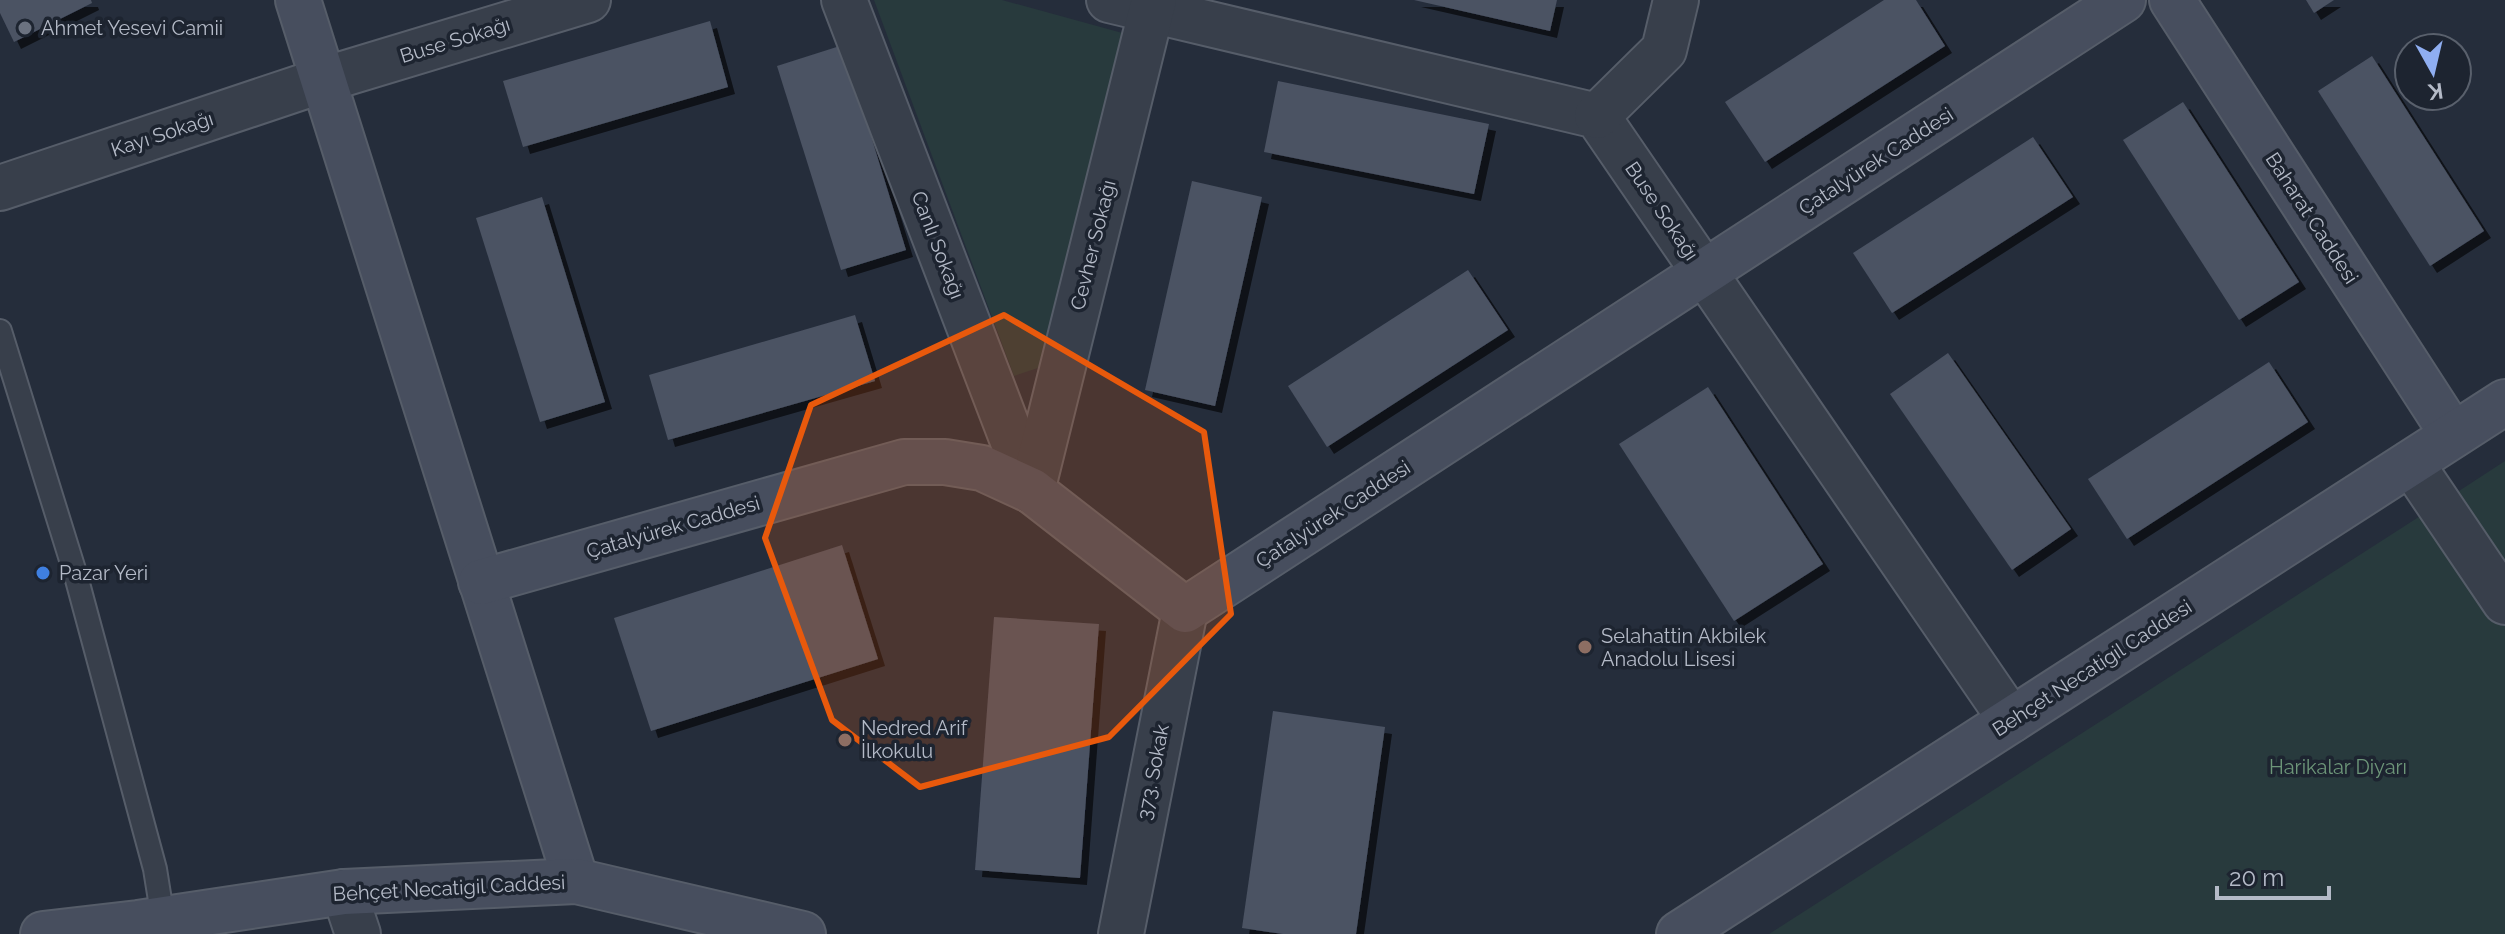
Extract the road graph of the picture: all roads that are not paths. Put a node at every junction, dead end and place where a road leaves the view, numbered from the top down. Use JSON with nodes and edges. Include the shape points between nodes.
{"nodes":[{"id":1,"x":298,"y":0,"type":"edge"},
{"id":2,"x":588,"y":0,"type":"edge"},
{"id":3,"x":844,"y":0,"type":"edge"},
{"id":4,"x":1109,"y":0,"type":"edge"},
{"id":5,"x":1676,"y":0,"type":"edge"},
{"id":6,"x":2123,"y":0,"type":"edge"},
{"id":7,"x":2172,"y":0,"type":"edge"},
{"id":8,"x":1153,"y":5,"type":"edge"},
{"id":9,"x":323,"y":80,"type":"junction"},
{"id":10,"x":1597,"y":116,"type":"junction"},
{"id":11,"x":0,"y":188,"type":"edge"},
{"id":12,"x":1704,"y":272,"type":"junction"},
{"id":13,"x":0,"y":331,"type":"edge"},
{"id":14,"x":2505,"y":402,"type":"edge"},
{"id":15,"x":2453,"y":435,"type":"junction"},
{"id":16,"x":2411,"y":463,"type":"junction"},
{"id":17,"x":1032,"y":491,"type":"junction"},
{"id":18,"x":481,"y":582,"type":"junction"},
{"id":19,"x":2505,"y":602,"type":"edge"},
{"id":20,"x":1185,"y":610,"type":"junction"},
{"id":21,"x":2011,"y":720,"type":"junction"},
{"id":22,"x":576,"y":881,"type":"junction"},
{"id":23,"x":344,"y":892,"type":"junction"},
{"id":24,"x":138,"y":925,"type":"edge"},
{"id":25,"x":43,"y":934,"type":"edge"},
{"id":26,"x":358,"y":934,"type":"edge"},
{"id":27,"x":803,"y":934,"type":"edge"},
{"id":28,"x":1121,"y":934,"type":"edge"},
{"id":29,"x":1679,"y":934,"type":"edge"}],
"edges":[{"from":1,"to":9,"type":"street"},
{"from":2,"to":9,"type":"street","name":"Buse Sokağı"},
{"from":3,"to":17,"type":"street","name":"Canlı Sokağı"},
{"from":4,"to":8,"type":"street"},
{"from":5,"to":10,"type":"street","via":[[1664,50]]},
{"from":6,"to":12,"type":"street","name":"Çatalyürek Caddesi"},
{"from":7,"to":15,"type":"street","name":"Baharat Caddesi"},
{"from":8,"to":10,"type":"street"},
{"from":8,"to":17,"type":"street","name":"Cevher Sokağı"},
{"from":9,"to":11,"type":"street","name":"Kayı Sokağı"},
{"from":9,"to":18,"type":"street"},
{"from":10,"to":12,"type":"street","name":"Buse Sokağı"},
{"from":12,"to":20,"type":"street","name":"Çatalyürek Caddesi"},
{"from":12,"to":21,"type":"street","name":"Buse Sokağı"},
{"from":13,"to":24,"type":"lane","via":[[76,576],[155,869]]},
{"from":14,"to":15,"type":"street","name":"Behçet Necatigil Caddesi"},
{"from":15,"to":16,"type":"street","name":"Behçet Necatigil Caddesi"},
{"from":16,"to":19,"type":"street"},
{"from":16,"to":21,"type":"street","name":"Behçet Necatigil Caddesi"},
{"from":17,"to":18,"type":"street","name":"Çatalyürek Caddesi","via":[[982,468],[904,462]]},
{"from":17,"to":20,"type":"street","name":"Çatalyürek Caddesi"},
{"from":18,"to":22,"type":"street"},
{"from":20,"to":28,"type":"street","name":"373. Sokak"},
{"from":21,"to":29,"type":"street","name":"Behçet Necatigil Caddesi"},
{"from":22,"to":23,"type":"street","name":"Behçet Necatigil Caddesi"},
{"from":22,"to":27,"type":"street","name":"Behçet Necatigil Caddesi"},
{"from":23,"to":24,"type":"street","name":"Behçet Necatigil Caddesi"},
{"from":23,"to":26,"type":"street"},
{"from":24,"to":25,"type":"street","name":"Behçet Necatigil Caddesi"}]}
